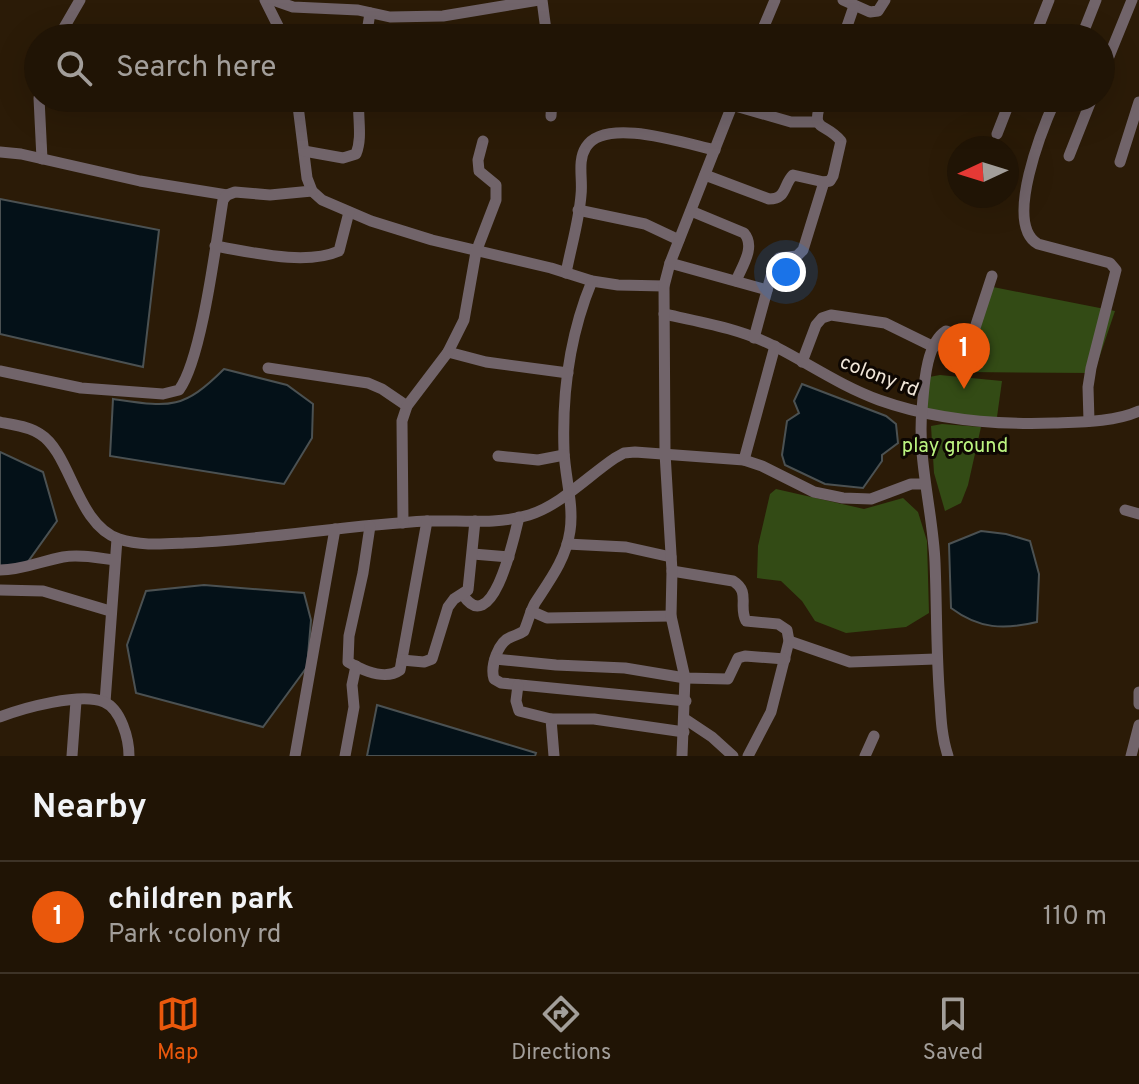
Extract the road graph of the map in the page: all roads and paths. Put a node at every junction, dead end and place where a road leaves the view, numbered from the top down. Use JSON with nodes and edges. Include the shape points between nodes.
{"nodes":[{"id":1,"x":80,"y":0,"type":"edge"},
{"id":2,"x":265,"y":0,"type":"edge"},
{"id":3,"x":273,"y":0,"type":"edge"},
{"id":4,"x":540,"y":0,"type":"edge"},
{"id":5,"x":775,"y":0,"type":"edge"},
{"id":6,"x":885,"y":0,"type":"edge"},
{"id":7,"x":1049,"y":0,"type":"edge"},
{"id":8,"x":1096,"y":0,"type":"edge"},
{"id":9,"x":1132,"y":0,"type":"edge"},
{"id":10,"x":848,"y":3,"type":"edge"},
{"id":11,"x":370,"y":13,"type":"junction"},
{"id":12,"x":66,"y":24,"type":"edge"},
{"id":13,"x":277,"y":24,"type":"edge"},
{"id":14,"x":368,"y":24,"type":"edge"},
{"id":15,"x":544,"y":24,"type":"edge"},
{"id":16,"x":765,"y":24,"type":"edge"},
{"id":17,"x":845,"y":24,"type":"edge"},
{"id":18,"x":1040,"y":24,"type":"edge"},
{"id":19,"x":1087,"y":24,"type":"edge"},
{"id":20,"x":1115,"y":42,"type":"edge"},
{"id":21,"x":1139,"y":102,"type":"edge"},
{"id":22,"x":40,"y":112,"type":"edge"},
{"id":23,"x":299,"y":112,"type":"edge"},
{"id":24,"x":358,"y":112,"type":"edge"},
{"id":25,"x":551,"y":112,"type":"edge"},
{"id":26,"x":729,"y":112,"type":"edge"},
{"id":27,"x":763,"y":112,"type":"edge"},
{"id":28,"x":819,"y":112,"type":"edge"},
{"id":29,"x":1006,"y":112,"type":"edge"},
{"id":30,"x":1050,"y":112,"type":"edge"},
{"id":31,"x":1086,"y":112,"type":"edge"},
{"id":32,"x":551,"y":116,"type":"dead end"},
{"id":33,"x":817,"y":122,"type":"junction"},
{"id":34,"x":997,"y":134,"type":"dead end"},
{"id":35,"x":483,"y":141,"type":"dead end"},
{"id":36,"x":715,"y":150,"type":"junction"},
{"id":37,"x":304,"y":151,"type":"junction"},
{"id":38,"x":0,"y":152,"type":"edge"},
{"id":39,"x":1069,"y":156,"type":"dead end"},
{"id":40,"x":42,"y":159,"type":"junction"},
{"id":41,"x":1120,"y":162,"type":"dead end"},
{"id":42,"x":705,"y":175,"type":"junction"},
{"id":43,"x":824,"y":182,"type":"junction"},
{"id":44,"x":312,"y":191,"type":"junction"},
{"id":45,"x":227,"y":195,"type":"junction"},
{"id":46,"x":578,"y":210,"type":"junction"},
{"id":47,"x":691,"y":211,"type":"junction"},
{"id":48,"x":349,"y":212,"type":"junction"},
{"id":49,"x":679,"y":240,"type":"junction"},
{"id":50,"x":215,"y":246,"type":"junction"},
{"id":51,"x":476,"y":252,"type":"junction"},
{"id":52,"x":670,"y":263,"type":"junction"},
{"id":53,"x":566,"y":273,"type":"junction"},
{"id":54,"x":992,"y":276,"type":"dead end"},
{"id":55,"x":592,"y":281,"type":"junction"},
{"id":56,"x":736,"y":281,"type":"junction"},
{"id":57,"x":664,"y":286,"type":"junction"},
{"id":58,"x":767,"y":290,"type":"junction"},
{"id":59,"x":664,"y":314,"type":"junction"},
{"id":60,"x":754,"y":338,"type":"junction"},
{"id":61,"x":775,"y":346,"type":"junction"},
{"id":62,"x":934,"y":347,"type":"junction"},
{"id":63,"x":448,"y":352,"type":"junction"},
{"id":64,"x":802,"y":362,"type":"junction"},
{"id":65,"x":268,"y":368,"type":"dead end"},
{"id":66,"x":0,"y":371,"type":"edge"},
{"id":67,"x":568,"y":373,"type":"junction"},
{"id":68,"x":407,"y":406,"type":"junction"},
{"id":69,"x":1139,"y":411,"type":"edge"},
{"id":70,"x":921,"y":413,"type":"junction"},
{"id":71,"x":1089,"y":421,"type":"junction"},
{"id":72,"x":0,"y":422,"type":"edge"},
{"id":73,"x":665,"y":453,"type":"junction"},
{"id":74,"x":564,"y":455,"type":"junction"},
{"id":75,"x":498,"y":456,"type":"dead end"},
{"id":76,"x":744,"y":460,"type":"junction"},
{"id":77,"x":925,"y":484,"type":"junction"},
{"id":78,"x":569,"y":491,"type":"junction"},
{"id":79,"x":1125,"y":510,"type":"dead end"},
{"id":80,"x":1139,"y":514,"type":"edge"},
{"id":81,"x":519,"y":517,"type":"junction"},
{"id":82,"x":427,"y":521,"type":"junction"},
{"id":83,"x":475,"y":521,"type":"junction"},
{"id":84,"x":403,"y":523,"type":"junction"},
{"id":85,"x":370,"y":526,"type":"junction"},
{"id":86,"x":335,"y":529,"type":"junction"},
{"id":87,"x":117,"y":539,"type":"junction"},
{"id":88,"x":567,"y":544,"type":"junction"},
{"id":89,"x":473,"y":554,"type":"junction"},
{"id":90,"x":509,"y":557,"type":"junction"},
{"id":91,"x":671,"y":557,"type":"junction"},
{"id":92,"x":114,"y":560,"type":"junction"},
{"id":93,"x":0,"y":570,"type":"edge"},
{"id":94,"x":672,"y":571,"type":"junction"},
{"id":95,"x":0,"y":590,"type":"edge"},
{"id":96,"x":463,"y":595,"type":"junction"},
{"id":97,"x":110,"y":611,"type":"junction"},
{"id":98,"x":531,"y":611,"type":"junction"},
{"id":99,"x":671,"y":616,"type":"junction"},
{"id":100,"x":789,"y":641,"type":"junction"},
{"id":101,"x":495,"y":659,"type":"junction"},
{"id":102,"x":785,"y":659,"type":"junction"},
{"id":103,"x":936,"y":659,"type":"junction"},
{"id":104,"x":402,"y":660,"type":"junction"},
{"id":105,"x":356,"y":666,"type":"junction"},
{"id":106,"x":685,"y":678,"type":"junction"},
{"id":107,"x":518,"y":685,"type":"junction"},
{"id":108,"x":1139,"y":692,"type":"edge"},
{"id":109,"x":76,"y":701,"type":"junction"},
{"id":110,"x":686,"y":701,"type":"junction"},
{"id":111,"x":105,"y":702,"type":"junction"},
{"id":112,"x":1139,"y":704,"type":"edge"},
{"id":113,"x":0,"y":717,"type":"edge"},
{"id":114,"x":551,"y":719,"type":"junction"},
{"id":115,"x":684,"y":725,"type":"junction"},
{"id":116,"x":1139,"y":725,"type":"edge"},
{"id":117,"x":874,"y":736,"type":"dead end"},
{"id":118,"x":554,"y":755,"type":"edge"},
{"id":119,"x":72,"y":756,"type":"edge"},
{"id":120,"x":129,"y":756,"type":"edge"},
{"id":121,"x":295,"y":756,"type":"edge"},
{"id":122,"x":345,"y":756,"type":"edge"},
{"id":123,"x":569,"y":756,"type":"edge"},
{"id":124,"x":682,"y":756,"type":"edge"},
{"id":125,"x":733,"y":756,"type":"edge"},
{"id":126,"x":748,"y":756,"type":"edge"},
{"id":127,"x":865,"y":756,"type":"edge"},
{"id":128,"x":948,"y":756,"type":"edge"},
{"id":129,"x":1131,"y":756,"type":"edge"}],
"edges":[{"from":1,"to":12,"type":"street"},
{"from":2,"to":13,"type":"street"},
{"from":3,"to":11,"type":"street","via":[[293,7]]},
{"from":4,"to":11,"type":"street","via":[[443,16]]},
{"from":4,"to":15,"type":"street"},
{"from":5,"to":16,"type":"street"},
{"from":6,"to":10,"type":"street","via":[[878,11],[870,12]]},
{"from":7,"to":18,"type":"street"},
{"from":8,"to":19,"type":"street"},
{"from":9,"to":20,"type":"street"},
{"from":10,"to":17,"type":"street"},
{"from":11,"to":14,"type":"street"},
{"from":21,"to":41,"type":"street"},
{"from":22,"to":40,"type":"street"},
{"from":23,"to":37,"type":"street"},
{"from":24,"to":37,"type":"street","via":[[356,154],[343,158]]},
{"from":25,"to":32,"type":"street"},
{"from":26,"to":36,"type":"street"},
{"from":27,"to":33,"type":"street","via":[[791,122]]},
{"from":28,"to":33,"type":"street"},
{"from":29,"to":34,"type":"street"},
{"from":30,"to":71,"type":"street","via":[[1028,179],[1025,229],[1038,244],[1110,263],[1116,270],[1091,368]]},
{"from":31,"to":39,"type":"street"},
{"from":33,"to":43,"type":"street","via":[[841,141],[833,176]]},
{"from":35,"to":51,"type":"street","via":[[479,171],[496,185],[496,200]]},
{"from":36,"to":42,"type":"street"},
{"from":36,"to":46,"type":"street","via":[[635,131],[595,138],[580,165]]},
{"from":37,"to":44,"type":"street"},
{"from":38,"to":40,"type":"street"},
{"from":40,"to":45,"type":"street"},
{"from":42,"to":43,"type":"street","via":[[769,199],[783,195],[793,175]]},
{"from":42,"to":47,"type":"street"},
{"from":43,"to":58,"type":"street","via":[[803,250],[779,258]]},
{"from":44,"to":45,"type":"street"},
{"from":44,"to":48,"type":"street"},
{"from":45,"to":50,"type":"street"},
{"from":46,"to":49,"type":"street","via":[[645,224]]},
{"from":46,"to":53,"type":"street"},
{"from":47,"to":49,"type":"street"},
{"from":47,"to":56,"type":"street","via":[[749,238]]},
{"from":48,"to":50,"type":"street","via":[[339,251],[328,256]]},
{"from":48,"to":51,"type":"street"},
{"from":49,"to":52,"type":"street"},
{"from":50,"to":66,"type":"street","via":[[196,345],[179,390],[163,394],[81,388]]},
{"from":51,"to":53,"type":"street"},
{"from":51,"to":63,"type":"street","via":[[464,320]]},
{"from":52,"to":56,"type":"street"},
{"from":52,"to":57,"type":"street"},
{"from":53,"to":55,"type":"street"},
{"from":54,"to":62,"type":"street","via":[[972,337],[946,331]]},
{"from":55,"to":57,"type":"street"},
{"from":55,"to":67,"type":"street"},
{"from":56,"to":58,"type":"street"},
{"from":57,"to":59,"type":"street"},
{"from":58,"to":60,"type":"street"},
{"from":59,"to":60,"type":"street","name":"colony rd"},
{"from":59,"to":73,"type":"street"},
{"from":60,"to":61,"type":"street","name":"colony rd"},
{"from":61,"to":64,"type":"street","name":"colony rd"},
{"from":61,"to":76,"type":"street"},
{"from":62,"to":64,"type":"street","via":[[885,323],[831,315],[816,325]]},
{"from":62,"to":70,"type":"street"},
{"from":63,"to":67,"type":"street"},
{"from":63,"to":68,"type":"street"},
{"from":64,"to":70,"type":"street","name":"colony rd","via":[[846,386]]},
{"from":65,"to":68,"type":"street","via":[[368,383]]},
{"from":67,"to":74,"type":"street"},
{"from":68,"to":84,"type":"street","via":[[402,421]]},
{"from":69,"to":71,"type":"street","name":"colony rd"},
{"from":70,"to":71,"type":"street","name":"colony rd","via":[[1020,424]]},
{"from":70,"to":77,"type":"street"},
{"from":72,"to":87,"type":"street","via":[[43,435],[84,507]]},
{"from":73,"to":76,"type":"street"},
{"from":73,"to":78,"type":"street","via":[[624,453]]},
{"from":73,"to":91,"type":"street"},
{"from":74,"to":75,"type":"street","via":[[538,460]]},
{"from":74,"to":78,"type":"street"},
{"from":76,"to":77,"type":"street","via":[[814,492],[843,498],[871,499]]},
{"from":77,"to":103,"type":"street","via":[[935,565]]},
{"from":78,"to":81,"type":"street"},
{"from":78,"to":88,"type":"street"},
{"from":79,"to":80,"type":"street"},
{"from":81,"to":83,"type":"street"},
{"from":81,"to":90,"type":"street"},
{"from":82,"to":83,"type":"street"},
{"from":82,"to":84,"type":"street"},
{"from":82,"to":104,"type":"street"},
{"from":83,"to":89,"type":"street"},
{"from":84,"to":85,"type":"street"},
{"from":85,"to":86,"type":"street"},
{"from":85,"to":105,"type":"street","via":[[348,644],[348,662]]},
{"from":86,"to":87,"type":"street","via":[[220,542],[148,544]]},
{"from":86,"to":121,"type":"street"},
{"from":87,"to":92,"type":"street"},
{"from":88,"to":91,"type":"street"},
{"from":88,"to":98,"type":"street"},
{"from":89,"to":90,"type":"street"},
{"from":89,"to":96,"type":"street"},
{"from":90,"to":96,"type":"street","via":[[485,604],[476,605]]},
{"from":91,"to":94,"type":"street"},
{"from":92,"to":93,"type":"street","via":[[62,557]]},
{"from":92,"to":97,"type":"street"},
{"from":94,"to":99,"type":"street"},
{"from":94,"to":100,"type":"street","via":[[733,581],[744,594],[746,621],[778,624],[787,630]]},
{"from":95,"to":97,"type":"street","via":[[43,591]]},
{"from":96,"to":104,"type":"street","via":[[448,607],[432,659]]},
{"from":97,"to":111,"type":"street"},
{"from":98,"to":99,"type":"street","via":[[547,618]]},
{"from":98,"to":101,"type":"street","via":[[524,631],[509,637]]},
{"from":99,"to":106,"type":"street"},
{"from":100,"to":102,"type":"street"},
{"from":100,"to":103,"type":"street","via":[[850,662]]},
{"from":101,"to":106,"type":"street"},
{"from":101,"to":107,"type":"street","via":[[494,679]]},
{"from":102,"to":106,"type":"street","via":[[745,656],[738,658],[728,679]]},
{"from":102,"to":126,"type":"street","via":[[771,712]]},
{"from":103,"to":128,"type":"street"},
{"from":104,"to":105,"type":"street","via":[[393,675]]},
{"from":105,"to":122,"type":"street"},
{"from":106,"to":110,"type":"street"},
{"from":107,"to":110,"type":"street"},
{"from":107,"to":114,"type":"street","via":[[519,711]]},
{"from":108,"to":112,"type":"street"},
{"from":109,"to":111,"type":"street"},
{"from":109,"to":113,"type":"street","via":[[45,703]]},
{"from":109,"to":119,"type":"street"},
{"from":110,"to":115,"type":"street"},
{"from":111,"to":120,"type":"street","via":[[114,709]]},
{"from":114,"to":115,"type":"street"},
{"from":114,"to":118,"type":"street"},
{"from":115,"to":124,"type":"street"},
{"from":115,"to":125,"type":"street","via":[[712,737]]},
{"from":116,"to":129,"type":"street"},
{"from":117,"to":127,"type":"street"},
{"from":118,"to":123,"type":"street"}]}
